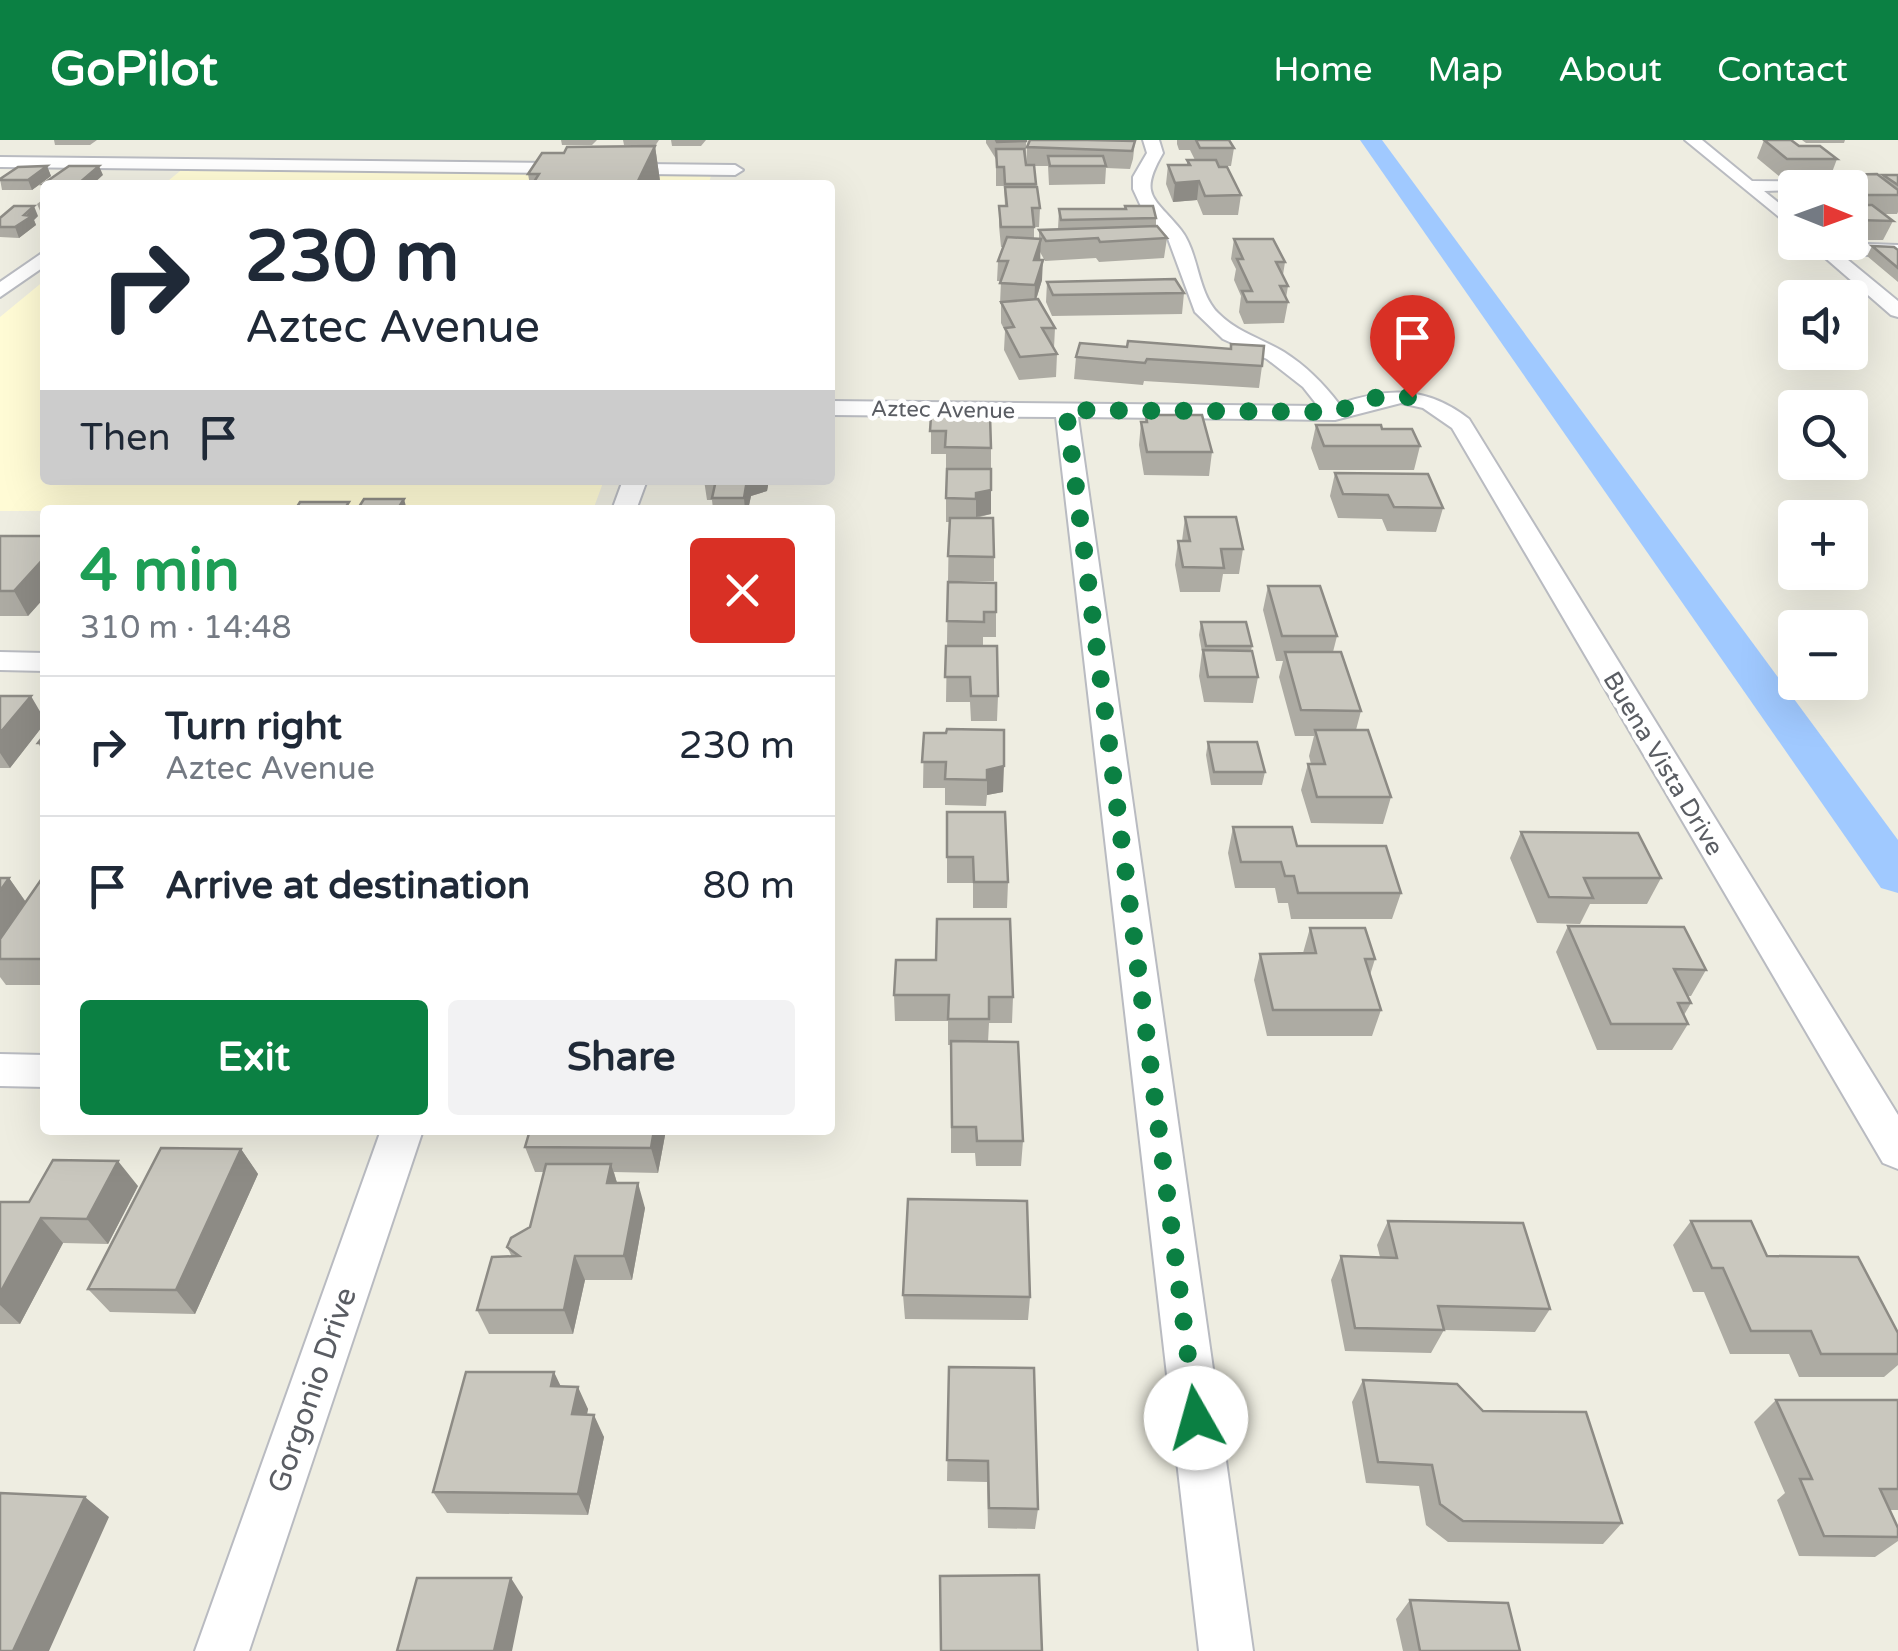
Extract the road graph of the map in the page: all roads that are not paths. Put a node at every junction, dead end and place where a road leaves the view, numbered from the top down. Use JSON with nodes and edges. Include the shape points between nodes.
{"nodes":[{"id":1,"x":196,"y":140,"type":"edge"},
{"id":2,"x":1151,"y":140,"type":"edge"},
{"id":3,"x":1693,"y":140,"type":"edge"},
{"id":4,"x":0,"y":162,"type":"edge"},
{"id":5,"x":165,"y":164,"type":"junction"},
{"id":6,"x":735,"y":170,"type":"edge"},
{"id":7,"x":144,"y":180,"type":"edge"},
{"id":8,"x":1748,"y":186,"type":"junction"},
{"id":9,"x":1898,"y":188,"type":"edge"},
{"id":10,"x":1778,"y":211,"type":"edge"},
{"id":11,"x":1868,"y":248,"type":"edge"},
{"id":12,"x":1898,"y":250,"type":"edge"},
{"id":13,"x":40,"y":260,"type":"edge"},
{"id":14,"x":1837,"y":260,"type":"edge"},
{"id":15,"x":40,"y":261,"type":"edge"},
{"id":16,"x":0,"y":263,"type":"edge"},
{"id":17,"x":0,"y":292,"type":"edge"},
{"id":18,"x":1898,"y":312,"type":"edge"},
{"id":19,"x":1412,"y":397,"type":"joint"},
{"id":20,"x":835,"y":408,"type":"edge"},
{"id":21,"x":1066,"y":410,"type":"junction"},
{"id":22,"x":1335,"y":412,"type":"junction"},
{"id":23,"x":0,"y":662,"type":"edge"},
{"id":24,"x":40,"y":662,"type":"edge"},
{"id":25,"x":0,"y":1070,"type":"edge"},
{"id":26,"x":40,"y":1070,"type":"edge"},
{"id":27,"x":400,"y":1135,"type":"edge"},
{"id":28,"x":1898,"y":1151,"type":"edge"},
{"id":29,"x":222,"y":1651,"type":"edge"},
{"id":30,"x":1226,"y":1651,"type":"edge"}],
"edges":[{"from":1,"to":5,"type":"street"},
{"from":2,"to":22,"type":"street","via":[[1156,152],[1142,189],[1151,211],[1174,234],[1205,312],[1230,335],[1311,382]]},
{"from":3,"to":8,"type":"street"},
{"from":4,"to":5,"type":"street"},
{"from":5,"to":6,"type":"street"},
{"from":5,"to":7,"type":"street"},
{"from":8,"to":9,"type":"street"},
{"from":8,"to":10,"type":"street"},
{"from":11,"to":12,"type":"street"},
{"from":13,"to":16,"type":"street"},
{"from":14,"to":18,"type":"street"},
{"from":15,"to":17,"type":"street"},
{"from":19,"to":22,"type":"street","name":"Aztec Avenue","via":[[1378,397]]},
{"from":19,"to":28,"type":"street","name":"Buena Vista Drive","via":[[1440,404],[1461,424]]},
{"from":20,"to":21,"type":"street","name":"Aztec Avenue"},
{"from":21,"to":22,"type":"street","name":"Aztec Avenue"},
{"from":21,"to":30,"type":"street"},
{"from":23,"to":24,"type":"street"},
{"from":25,"to":26,"type":"street"},
{"from":27,"to":29,"type":"street","name":"Gorgonio Drive"}]}
